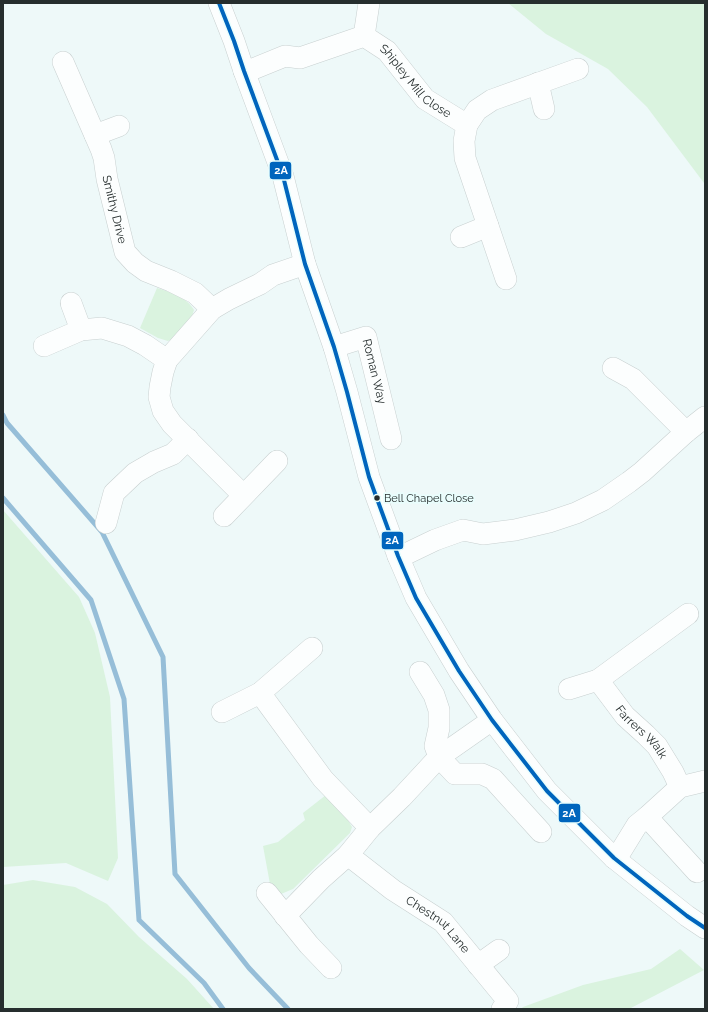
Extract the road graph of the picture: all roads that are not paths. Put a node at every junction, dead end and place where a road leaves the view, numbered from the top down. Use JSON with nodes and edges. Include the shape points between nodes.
{"nodes":[{"id":1,"x":369,"y":3,"type":"edge"},
{"id":2,"x":219,"y":5,"type":"edge"},
{"id":3,"x":364,"y":36,"type":"junction"},
{"id":4,"x":63,"y":62,"type":"dead end"},
{"id":5,"x":578,"y":69,"type":"dead end"},
{"id":6,"x":244,"y":71,"type":"junction"},
{"id":7,"x":538,"y":83,"type":"junction"},
{"id":8,"x":544,"y":109,"type":"dead end"},
{"id":9,"x":467,"y":124,"type":"junction"},
{"id":10,"x":119,"y":126,"type":"dead end"},
{"id":11,"x":96,"y":135,"type":"junction"},
{"id":12,"x":488,"y":226,"type":"junction"},
{"id":13,"x":461,"y":238,"type":"dead end"},
{"id":14,"x":304,"y":264,"type":"junction"},
{"id":15,"x":506,"y":278,"type":"dead end"},
{"id":16,"x":71,"y":303,"type":"dead end"},
{"id":17,"x":212,"y":309,"type":"junction"},
{"id":18,"x":81,"y":330,"type":"junction"},
{"id":19,"x":44,"y":346,"type":"dead end"},
{"id":20,"x":334,"y":347,"type":"junction"},
{"id":21,"x":167,"y":360,"type":"junction"},
{"id":22,"x":612,"y":368,"type":"dead end"},
{"id":23,"x":705,"y":417,"type":"edge"},
{"id":24,"x":686,"y":432,"type":"junction"},
{"id":25,"x":188,"y":439,"type":"junction"},
{"id":26,"x":391,"y":439,"type":"dead end"},
{"id":27,"x":277,"y":461,"type":"dead end"},
{"id":28,"x":243,"y":495,"type":"junction"},
{"id":29,"x":224,"y":516,"type":"dead end"},
{"id":30,"x":106,"y":523,"type":"dead end"},
{"id":31,"x":398,"y":556,"type":"junction"},
{"id":32,"x":688,"y":614,"type":"dead end"},
{"id":33,"x":312,"y":648,"type":"dead end"},
{"id":34,"x":420,"y":672,"type":"dead end"},
{"id":35,"x":598,"y":680,"type":"junction"},
{"id":36,"x":569,"y":689,"type":"dead end"},
{"id":37,"x":260,"y":692,"type":"junction"},
{"id":38,"x":222,"y":712,"type":"dead end"},
{"id":39,"x":492,"y":720,"type":"junction"},
{"id":40,"x":439,"y":757,"type":"junction"},
{"id":41,"x":705,"y":781,"type":"edge"},
{"id":42,"x":680,"y":787,"type":"junction"},
{"id":43,"x":647,"y":817,"type":"junction"},
{"id":44,"x":370,"y":828,"type":"junction"},
{"id":45,"x":541,"y":832,"type":"dead end"},
{"id":46,"x":348,"y":855,"type":"junction"},
{"id":47,"x":614,"y":858,"type":"junction"},
{"id":48,"x":697,"y":872,"type":"dead end"},
{"id":49,"x":267,"y":893,"type":"dead end"},
{"id":50,"x":285,"y":916,"type":"junction"},
{"id":51,"x":705,"y":928,"type":"edge"},
{"id":52,"x":499,"y":950,"type":"dead end"},
{"id":53,"x":478,"y":965,"type":"junction"},
{"id":54,"x":331,"y":968,"type":"dead end"},
{"id":55,"x":502,"y":1009,"type":"edge"}],
"edges":[{"from":1,"to":3,"type":"street"},
{"from":2,"to":6,"type":"street"},
{"from":3,"to":6,"type":"street","via":[[300,58],[285,56]]},
{"from":3,"to":9,"type":"street","name":"Shipley Mill Close","via":[[387,51],[425,99]]},
{"from":4,"to":11,"type":"street","name":"Smithy Drive"},
{"from":5,"to":7,"type":"street","name":"Shipley Mill Close"},
{"from":6,"to":14,"type":"street","via":[[283,176]]},
{"from":7,"to":8,"type":"street"},
{"from":7,"to":9,"type":"street","name":"Shipley Mill Close","via":[[492,100],[477,110]]},
{"from":9,"to":12,"type":"street","via":[[465,158]]},
{"from":10,"to":11,"type":"street"},
{"from":11,"to":17,"type":"street","name":"Smithy Drive","via":[[104,158],[126,252],[146,271],[195,293]]},
{"from":12,"to":13,"type":"street"},
{"from":12,"to":15,"type":"street"},
{"from":14,"to":17,"type":"street","via":[[273,275]]},
{"from":14,"to":20,"type":"street"},
{"from":16,"to":18,"type":"street"},
{"from":17,"to":21,"type":"street"},
{"from":18,"to":19,"type":"street"},
{"from":18,"to":21,"type":"street","via":[[102,328],[128,336]]},
{"from":20,"to":26,"type":"street","name":"Roman Way","via":[[366,337]]},
{"from":20,"to":31,"type":"street","via":[[369,477]]},
{"from":21,"to":25,"type":"street","via":[[159,397],[163,411]]},
{"from":22,"to":24,"type":"street","via":[[633,378]]},
{"from":23,"to":24,"type":"street"},
{"from":24,"to":31,"type":"street","via":[[629,482],[603,500],[576,513],[515,530],[483,534],[463,530]]},
{"from":25,"to":28,"type":"street"},
{"from":25,"to":30,"type":"street","via":[[173,454],[135,473],[114,493]]},
{"from":27,"to":28,"type":"street"},
{"from":28,"to":29,"type":"street"},
{"from":31,"to":39,"type":"street","via":[[416,598],[459,671]]},
{"from":32,"to":35,"type":"street"},
{"from":33,"to":37,"type":"street"},
{"from":34,"to":40,"type":"street","via":[[434,695],[439,710],[435,746]]},
{"from":35,"to":36,"type":"street"},
{"from":35,"to":42,"type":"street","name":"Farrers Walk","via":[[625,716],[657,746]]},
{"from":37,"to":38,"type":"street"},
{"from":37,"to":44,"type":"street","via":[[323,779]]},
{"from":39,"to":40,"type":"street"},
{"from":39,"to":47,"type":"street","via":[[547,791]]},
{"from":40,"to":44,"type":"street"},
{"from":40,"to":45,"type":"street","via":[[455,774],[482,774],[493,779]]},
{"from":41,"to":42,"type":"street"},
{"from":42,"to":43,"type":"street"},
{"from":43,"to":47,"type":"street","via":[[637,825]]},
{"from":43,"to":48,"type":"street"},
{"from":44,"to":46,"type":"street"},
{"from":46,"to":50,"type":"street"},
{"from":46,"to":53,"type":"street","name":"Chestnut Lane","via":[[393,890],[443,922]]},
{"from":47,"to":51,"type":"street"},
{"from":49,"to":50,"type":"street"},
{"from":50,"to":54,"type":"street"},
{"from":52,"to":53,"type":"street"},
{"from":53,"to":55,"type":"street","name":"Chestnut Lane","via":[[508,1001]]}]}
